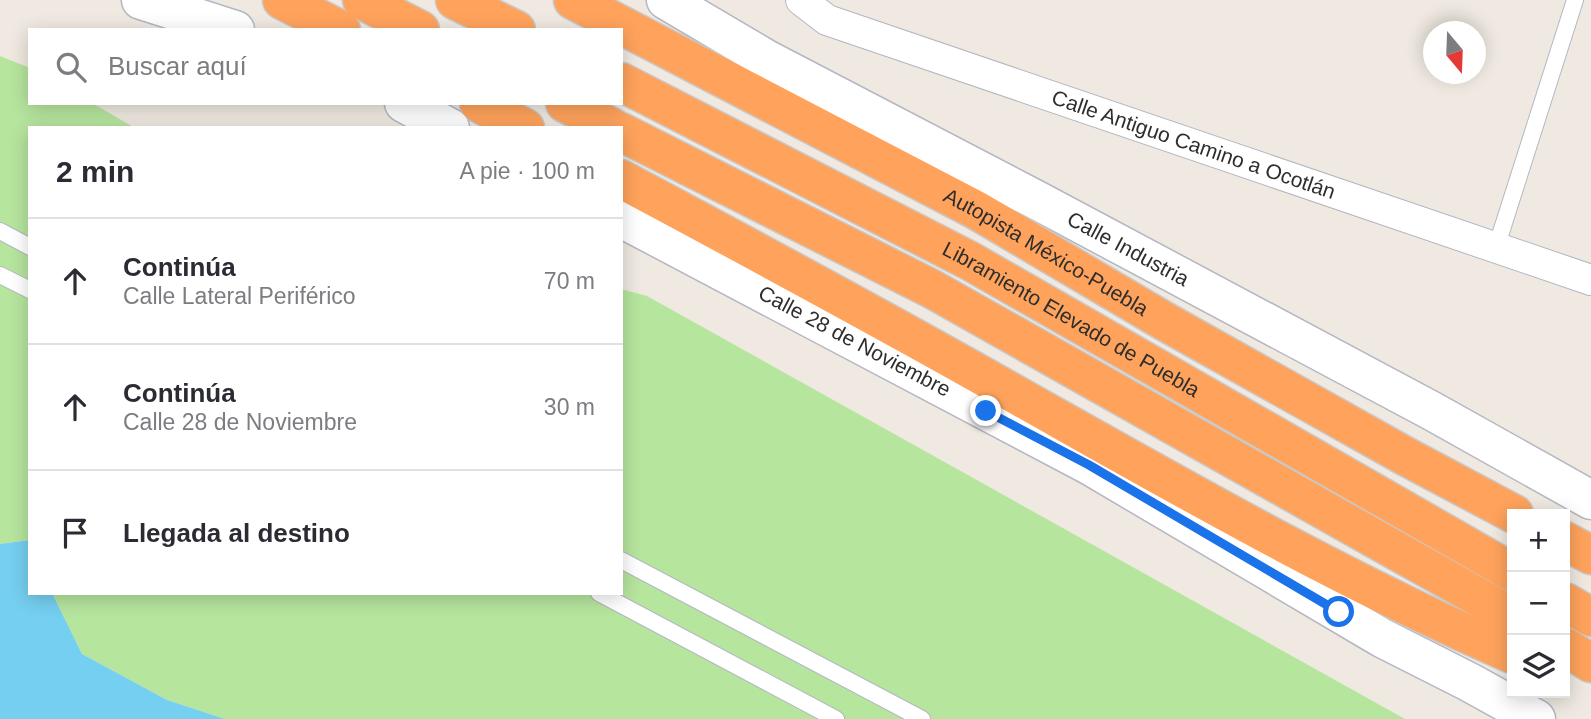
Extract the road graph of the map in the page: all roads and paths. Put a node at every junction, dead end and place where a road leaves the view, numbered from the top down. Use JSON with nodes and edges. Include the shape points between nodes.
{"nodes":[{"id":1,"x":141,"y":0,"type":"edge"},
{"id":2,"x":282,"y":0,"type":"edge"},
{"id":3,"x":362,"y":0,"type":"edge"},
{"id":4,"x":455,"y":0,"type":"edge"},
{"id":5,"x":573,"y":0,"type":"edge"},
{"id":6,"x":666,"y":0,"type":"edge"},
{"id":7,"x":801,"y":0,"type":"edge"},
{"id":8,"x":1576,"y":0,"type":"edge"},
{"id":9,"x":229,"y":28,"type":"edge"},
{"id":10,"x":337,"y":28,"type":"edge"},
{"id":11,"x":416,"y":28,"type":"edge"},
{"id":12,"x":512,"y":28,"type":"edge"},
{"id":13,"x":623,"y":83,"type":"edge"},
{"id":14,"x":408,"y":105,"type":"edge"},
{"id":15,"x":483,"y":105,"type":"edge"},
{"id":16,"x":569,"y":105,"type":"edge"},
{"id":17,"x":446,"y":126,"type":"edge"},
{"id":18,"x":521,"y":126,"type":"edge"},
{"id":19,"x":609,"y":126,"type":"edge"},
{"id":20,"x":623,"y":133,"type":"edge"},
{"id":21,"x":623,"y":180,"type":"edge"},
{"id":22,"x":623,"y":219,"type":"edge"},
{"id":23,"x":0,"y":231,"type":"edge"},
{"id":24,"x":28,"y":246,"type":"edge"},
{"id":25,"x":1496,"y":248,"type":"junction"},
{"id":26,"x":0,"y":275,"type":"edge"},
{"id":27,"x":1591,"y":280,"type":"edge"},
{"id":28,"x":28,"y":289,"type":"edge"},
{"id":29,"x":1432,"y":411,"type":"junction"},
{"id":30,"x":1096,"y":454,"type":"junction"},
{"id":31,"x":1405,"y":456,"type":"junction"},
{"id":32,"x":1591,"y":500,"type":"edge"},
{"id":33,"x":1507,"y":510,"type":"edge"},
{"id":34,"x":1570,"y":544,"type":"edge"},
{"id":35,"x":1591,"y":555,"type":"edge"},
{"id":36,"x":623,"y":561,"type":"edge"},
{"id":37,"x":1507,"y":569,"type":"edge"},
{"id":38,"x":603,"y":595,"type":"edge"},
{"id":39,"x":1570,"y":605,"type":"edge"},
{"id":40,"x":1507,"y":612,"type":"edge"},
{"id":41,"x":1591,"y":617,"type":"edge"},
{"id":42,"x":1570,"y":650,"type":"edge"},
{"id":43,"x":1507,"y":652,"type":"edge"},
{"id":44,"x":1591,"y":663,"type":"edge"},
{"id":45,"x":1570,"y":676,"type":"edge"},
{"id":46,"x":1591,"y":683,"type":"edge"},
{"id":47,"x":836,"y":719,"type":"edge"},
{"id":48,"x":922,"y":719,"type":"edge"},
{"id":49,"x":1536,"y":719,"type":"edge"}],
"edges":[{"from":1,"to":9,"type":"street"},
{"from":2,"to":10,"type":"highway"},
{"from":3,"to":11,"type":"highway"},
{"from":4,"to":12,"type":"highway"},
{"from":5,"to":31,"type":"highway","name":"Autopista México-Puebla","via":[[976,210]]},
{"from":6,"to":29,"type":"street","name":"Calle Industria","via":[[766,59]]},
{"from":7,"to":25,"type":"street","name":"Calle Antiguo Camino a Ocotlán","via":[[827,20]]},
{"from":8,"to":25,"type":"lane"},
{"from":13,"to":37,"type":"highway","name":"Libramiento Elevado de Puebla","via":[[970,261]]},
{"from":14,"to":17,"type":"street"},
{"from":15,"to":18,"type":"highway"},
{"from":16,"to":19,"type":"highway"},
{"from":20,"to":40,"type":"highway","name":"Libramiento Elevado de Puebla","via":[[932,289]]},
{"from":21,"to":30,"type":"highway","via":[[863,308]]},
{"from":22,"to":30,"type":"street","name":"Calle 28 de Noviembre"},
{"from":23,"to":24,"type":"lane"},
{"from":25,"to":27,"type":"street","name":"Calle Antiguo Camino a Ocotlán"},
{"from":26,"to":28,"type":"lane"},
{"from":29,"to":31,"type":"street"},
{"from":29,"to":32,"type":"street","name":"Calle Industria"},
{"from":30,"to":43,"type":"highway"},
{"from":30,"to":49,"type":"street","name":"Calle 28 de Noviembre","via":[[1381,638]]},
{"from":31,"to":33,"type":"highway","name":"Autopista México-Puebla"},
{"from":34,"to":35,"type":"highway"},
{"from":36,"to":48,"type":"lane"},
{"from":38,"to":47,"type":"lane"},
{"from":39,"to":41,"type":"highway"},
{"from":42,"to":44,"type":"highway"},
{"from":45,"to":46,"type":"highway"}]}
